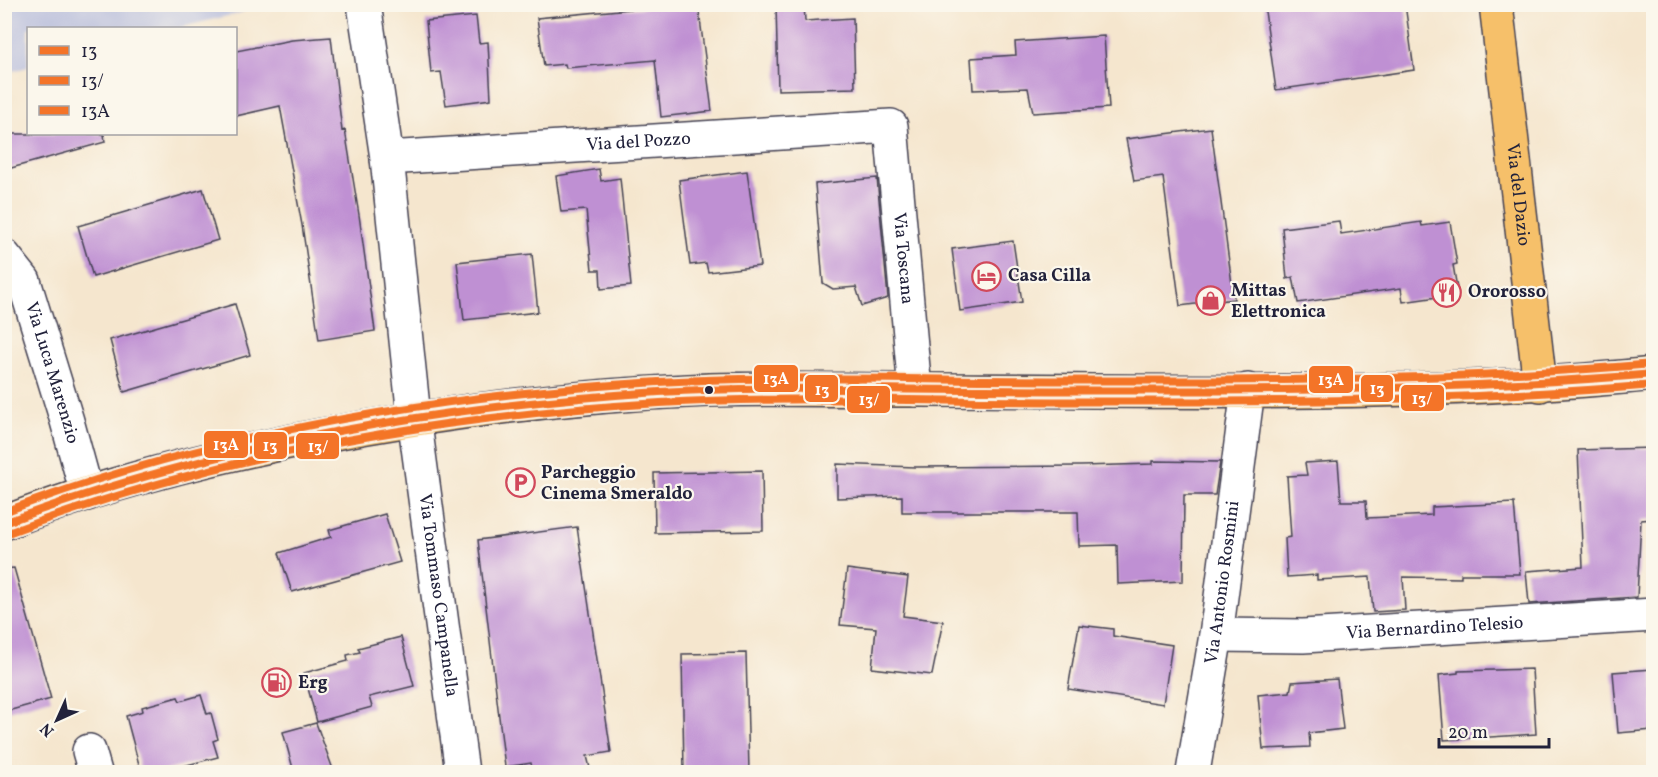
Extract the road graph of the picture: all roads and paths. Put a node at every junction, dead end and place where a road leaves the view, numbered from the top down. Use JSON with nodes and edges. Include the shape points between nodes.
{"nodes":[{"id":1,"x":364,"y":4,"type":"edge"},
{"id":2,"x":1496,"y":4,"type":"edge"},
{"id":3,"x":891,"y":126,"type":"joint"},
{"id":4,"x":387,"y":158,"type":"junction"},
{"id":5,"x":4,"y":256,"type":"edge"},
{"id":6,"x":1653,"y":374,"type":"edge"},
{"id":7,"x":1540,"y":385,"type":"junction"},
{"id":8,"x":915,"y":390,"type":"junction"},
{"id":9,"x":1248,"y":390,"type":"junction"},
{"id":10,"x":414,"y":417,"type":"junction"},
{"id":11,"x":87,"y":494,"type":"junction"},
{"id":12,"x":4,"y":523,"type":"edge"},
{"id":13,"x":1653,"y":615,"type":"edge"},
{"id":14,"x":1216,"y":635,"type":"junction"},
{"id":15,"x":462,"y":772,"type":"edge"},
{"id":16,"x":1193,"y":772,"type":"edge"}],
"edges":[{"from":1,"to":4,"type":"street"},
{"from":2,"to":7,"type":"main road","name":"Via del Dazio"},
{"from":3,"to":4,"type":"street","name":"Via del Pozzo"},
{"from":3,"to":8,"type":"street","name":"Via Toscana"},
{"from":4,"to":10,"type":"street"},
{"from":5,"to":11,"type":"street","name":"Via Luca Marenzio","via":[[24,281]]},
{"from":6,"to":7,"type":"main road"},
{"from":7,"to":9,"type":"main road"},
{"from":8,"to":9,"type":"main road"},
{"from":8,"to":10,"type":"main road","via":[[697,391],[572,398]]},
{"from":9,"to":14,"type":"street","name":"Via Antonio Rosmini"},
{"from":10,"to":11,"type":"main road","via":[[262,447]]},
{"from":10,"to":15,"type":"street","name":"Via Tommaso Campanella"},
{"from":11,"to":12,"type":"main road"},
{"from":13,"to":14,"type":"street","name":"Via Bernardino Telesio","via":[[1303,636]]},
{"from":14,"to":16,"type":"street","name":"Via Antonio Rosmini"}]}
